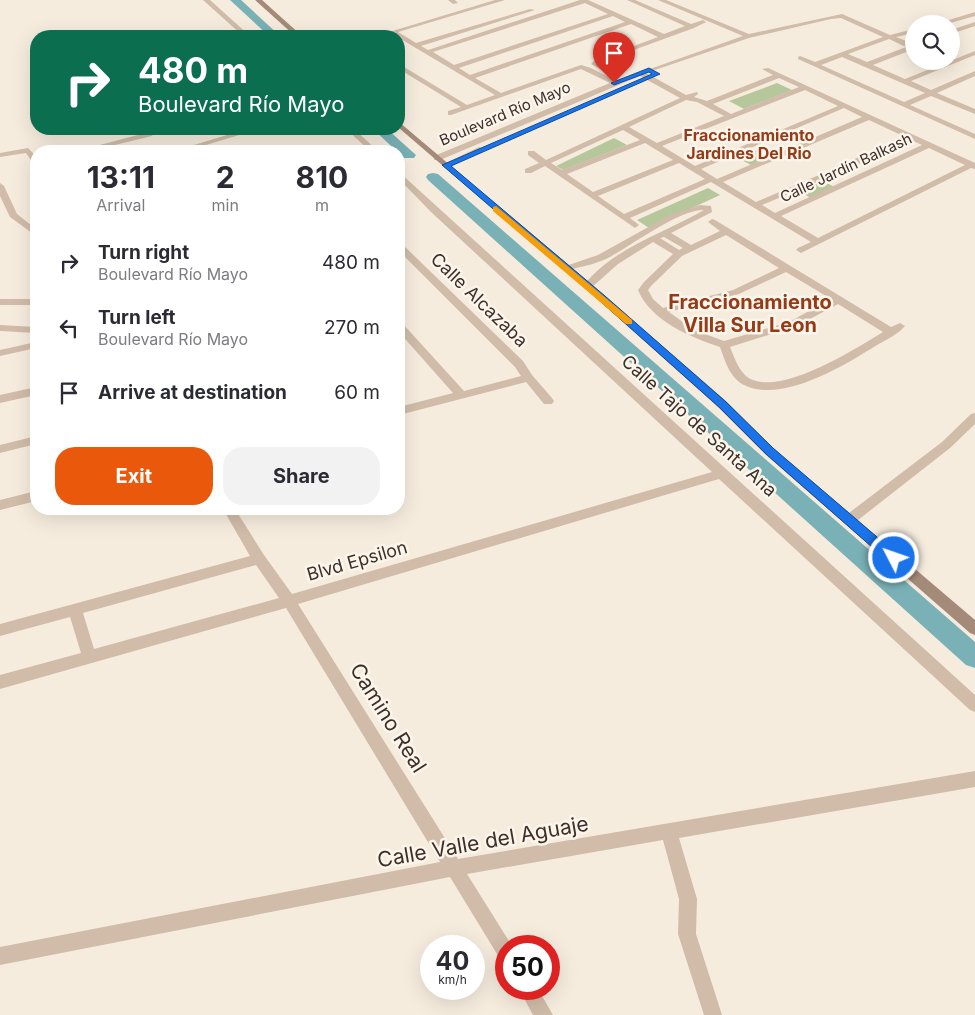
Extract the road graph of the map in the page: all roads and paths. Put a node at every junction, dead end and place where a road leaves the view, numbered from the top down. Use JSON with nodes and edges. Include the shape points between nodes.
{"nodes":[{"id":1,"x":206,"y":0,"type":"edge"},
{"id":2,"x":258,"y":0,"type":"edge"},
{"id":3,"x":502,"y":0,"type":"edge"},
{"id":4,"x":630,"y":0,"type":"edge"},
{"id":5,"x":661,"y":0,"type":"edge"},
{"id":6,"x":585,"y":1,"type":"edge"},
{"id":7,"x":538,"y":8,"type":"dead end"},
{"id":8,"x":614,"y":14,"type":"junction"},
{"id":9,"x":975,"y":14,"type":"edge"},
{"id":10,"x":505,"y":18,"type":"junction"},
{"id":11,"x":843,"y":18,"type":"junction"},
{"id":12,"x":961,"y":18,"type":"joint"},
{"id":13,"x":495,"y":21,"type":"junction"},
{"id":14,"x":631,"y":22,"type":"junction"},
{"id":15,"x":703,"y":22,"type":"dead end"},
{"id":16,"x":516,"y":24,"type":"junction"},
{"id":17,"x":974,"y":24,"type":"edge"},
{"id":18,"x":692,"y":26,"type":"junction"},
{"id":19,"x":507,"y":27,"type":"junction"},
{"id":20,"x":960,"y":29,"type":"edge"},
{"id":21,"x":240,"y":30,"type":"edge"},
{"id":22,"x":292,"y":30,"type":"edge"},
{"id":23,"x":400,"y":30,"type":"edge"},
{"id":24,"x":905,"y":33,"type":"edge"},
{"id":25,"x":748,"y":36,"type":"junction"},
{"id":26,"x":664,"y":37,"type":"junction"},
{"id":27,"x":544,"y":38,"type":"junction"},
{"id":28,"x":890,"y":38,"type":"junction"},
{"id":29,"x":405,"y":39,"type":"edge"},
{"id":30,"x":534,"y":41,"type":"junction"},
{"id":31,"x":759,"y":41,"type":"junction"},
{"id":32,"x":905,"y":44,"type":"edge"},
{"id":33,"x":416,"y":45,"type":"junction"},
{"id":34,"x":561,"y":46,"type":"junction"},
{"id":35,"x":551,"y":50,"type":"junction"},
{"id":36,"x":905,"y":50,"type":"edge"},
{"id":37,"x":427,"y":52,"type":"junction"},
{"id":38,"x":975,"y":53,"type":"edge"},
{"id":39,"x":842,"y":54,"type":"junction"},
{"id":40,"x":800,"y":58,"type":"dead end"},
{"id":41,"x":960,"y":62,"type":"edge"},
{"id":42,"x":814,"y":65,"type":"junction"},
{"id":43,"x":867,"y":65,"type":"junction"},
{"id":44,"x":960,"y":66,"type":"edge"},
{"id":45,"x":453,"y":68,"type":"junction"},
{"id":46,"x":766,"y":69,"type":"dead end"},
{"id":47,"x":405,"y":70,"type":"edge"},
{"id":48,"x":933,"y":70,"type":"edge"},
{"id":49,"x":964,"y":71,"type":"dead end"},
{"id":50,"x":974,"y":72,"type":"edge"},
{"id":51,"x":649,"y":73,"type":"junction"},
{"id":52,"x":657,"y":74,"type":"junction"},
{"id":53,"x":780,"y":75,"type":"junction"},
{"id":54,"x":470,"y":78,"type":"junction"},
{"id":55,"x":623,"y":79,"type":"junction"},
{"id":56,"x":906,"y":81,"type":"junction"},
{"id":57,"x":614,"y":83,"type":"junction"},
{"id":58,"x":806,"y":87,"type":"junction"},
{"id":59,"x":932,"y":93,"type":"junction"},
{"id":60,"x":500,"y":95,"type":"junction"},
{"id":61,"x":697,"y":97,"type":"junction"},
{"id":62,"x":686,"y":98,"type":"junction"},
{"id":63,"x":707,"y":104,"type":"junction"},
{"id":64,"x":904,"y":105,"type":"junction"},
{"id":65,"x":846,"y":106,"type":"junction"},
{"id":66,"x":466,"y":107,"type":"junction"},
{"id":67,"x":974,"y":111,"type":"edge"},
{"id":68,"x":451,"y":113,"type":"dead end"},
{"id":69,"x":731,"y":117,"type":"junction"},
{"id":70,"x":869,"y":117,"type":"junction"},
{"id":71,"x":624,"y":127,"type":"junction"},
{"id":72,"x":405,"y":129,"type":"edge"},
{"id":73,"x":526,"y":130,"type":"dead end"},
{"id":74,"x":146,"y":135,"type":"edge"},
{"id":75,"x":234,"y":135,"type":"edge"},
{"id":76,"x":357,"y":135,"type":"edge"},
{"id":77,"x":910,"y":136,"type":"junction"},
{"id":78,"x":975,"y":137,"type":"edge"},
{"id":79,"x":777,"y":138,"type":"junction"},
{"id":80,"x":646,"y":140,"type":"junction"},
{"id":81,"x":105,"y":145,"type":"edge"},
{"id":82,"x":199,"y":145,"type":"edge"},
{"id":83,"x":367,"y":145,"type":"edge"},
{"id":84,"x":930,"y":145,"type":"junction"},
{"id":85,"x":490,"y":146,"type":"dead end"},
{"id":86,"x":656,"y":146,"type":"junction"},
{"id":87,"x":793,"y":147,"type":"junction"},
{"id":88,"x":30,"y":153,"type":"edge"},
{"id":89,"x":531,"y":153,"type":"dead end"},
{"id":90,"x":0,"y":155,"type":"edge"},
{"id":91,"x":437,"y":158,"type":"junction"},
{"id":92,"x":30,"y":159,"type":"edge"},
{"id":93,"x":680,"y":160,"type":"junction"},
{"id":94,"x":0,"y":163,"type":"edge"},
{"id":95,"x":546,"y":163,"type":"junction"},
{"id":96,"x":446,"y":165,"type":"junction"},
{"id":97,"x":974,"y":166,"type":"edge"},
{"id":98,"x":694,"y":168,"type":"junction"},
{"id":99,"x":843,"y":168,"type":"junction"},
{"id":100,"x":528,"y":171,"type":"dead end"},
{"id":101,"x":834,"y":172,"type":"junction"},
{"id":102,"x":560,"y":174,"type":"junction"},
{"id":103,"x":861,"y":178,"type":"junction"},
{"id":104,"x":405,"y":180,"type":"edge"},
{"id":105,"x":714,"y":180,"type":"junction"},
{"id":106,"x":852,"y":183,"type":"junction"},
{"id":107,"x":0,"y":186,"type":"edge"},
{"id":108,"x":592,"y":195,"type":"junction"},
{"id":109,"x":756,"y":205,"type":"junction"},
{"id":110,"x":775,"y":216,"type":"junction"},
{"id":111,"x":624,"y":217,"type":"junction"},
{"id":112,"x":712,"y":222,"type":"dead end"},
{"id":113,"x":635,"y":225,"type":"dead end"},
{"id":114,"x":30,"y":228,"type":"edge"},
{"id":115,"x":728,"y":231,"type":"junction"},
{"id":116,"x":664,"y":233,"type":"junction"},
{"id":117,"x":653,"y":238,"type":"junction"},
{"id":118,"x":818,"y":242,"type":"junction"},
{"id":119,"x":691,"y":249,"type":"junction"},
{"id":120,"x":801,"y":250,"type":"dead end"},
{"id":121,"x":405,"y":253,"type":"edge"},
{"id":122,"x":679,"y":254,"type":"junction"},
{"id":123,"x":604,"y":256,"type":"junction"},
{"id":124,"x":615,"y":261,"type":"junction"},
{"id":125,"x":565,"y":268,"type":"junction"},
{"id":126,"x":786,"y":268,"type":"junction"},
{"id":127,"x":588,"y":286,"type":"junction"},
{"id":128,"x":837,"y":300,"type":"junction"},
{"id":129,"x":30,"y":303,"type":"edge"},
{"id":130,"x":2,"y":305,"type":"edge"},
{"id":131,"x":662,"y":311,"type":"junction"},
{"id":132,"x":0,"y":328,"type":"edge"},
{"id":133,"x":30,"y":330,"type":"edge"},
{"id":134,"x":405,"y":333,"type":"edge"},
{"id":135,"x":724,"y":345,"type":"junction"},
{"id":136,"x":30,"y":346,"type":"edge"},
{"id":137,"x":0,"y":353,"type":"edge"},
{"id":138,"x":528,"y":378,"type":"junction"},
{"id":139,"x":30,"y":392,"type":"edge"},
{"id":140,"x":462,"y":396,"type":"junction"},
{"id":141,"x":0,"y":399,"type":"edge"},
{"id":142,"x":548,"y":401,"type":"dead end"},
{"id":143,"x":405,"y":410,"type":"edge"},
{"id":144,"x":975,"y":417,"type":"edge"},
{"id":145,"x":30,"y":442,"type":"edge"},
{"id":146,"x":0,"y":449,"type":"edge"},
{"id":147,"x":723,"y":473,"type":"junction"},
{"id":148,"x":30,"y":498,"type":"edge"},
{"id":149,"x":0,"y":505,"type":"edge"},
{"id":150,"x":232,"y":515,"type":"edge"},
{"id":151,"x":849,"y":520,"type":"junction"},
{"id":152,"x":259,"y":559,"type":"junction"},
{"id":153,"x":289,"y":600,"type":"junction"},
{"id":154,"x":75,"y":609,"type":"junction"},
{"id":155,"x":975,"y":628,"type":"edge"},
{"id":156,"x":0,"y":630,"type":"edge"},
{"id":157,"x":89,"y":657,"type":"junction"},
{"id":158,"x":0,"y":682,"type":"edge"},
{"id":159,"x":975,"y":705,"type":"edge"},
{"id":160,"x":975,"y":779,"type":"edge"},
{"id":161,"x":669,"y":831,"type":"junction"},
{"id":162,"x":454,"y":868,"type":"junction"},
{"id":163,"x":495,"y":935,"type":"edge"},
{"id":164,"x":0,"y":956,"type":"edge"},
{"id":165,"x":535,"y":1000,"type":"edge"},
{"id":166,"x":544,"y":1015,"type":"edge"},
{"id":167,"x":713,"y":1015,"type":"edge"}],
"edges":[{"from":1,"to":21,"type":"street"},
{"from":2,"to":22,"type":"main road"},
{"from":3,"to":23,"type":"street"},
{"from":4,"to":18,"type":"street"},
{"from":5,"to":25,"type":"street"},
{"from":6,"to":8,"type":"street"},
{"from":6,"to":16,"type":"street"},
{"from":7,"to":10,"type":"street"},
{"from":8,"to":14,"type":"street"},
{"from":8,"to":27,"type":"street"},
{"from":9,"to":12,"type":"street"},
{"from":10,"to":13,"type":"street"},
{"from":10,"to":16,"type":"street"},
{"from":11,"to":25,"type":"street","name":"Boulevard Río Mayo","via":[[831,17]]},
{"from":11,"to":28,"type":"street"},
{"from":11,"to":31,"type":"street","name":"Boulevard Río Mayo"},
{"from":12,"to":17,"type":"street"},
{"from":13,"to":19,"type":"street"},
{"from":13,"to":33,"type":"street"},
{"from":14,"to":26,"type":"street"},
{"from":14,"to":34,"type":"street"},
{"from":15,"to":18,"type":"street"},
{"from":16,"to":19,"type":"street"},
{"from":17,"to":20,"type":"street"},
{"from":18,"to":26,"type":"street"},
{"from":19,"to":37,"type":"street"},
{"from":24,"to":28,"type":"street"},
{"from":25,"to":31,"type":"street"},
{"from":25,"to":51,"type":"street","name":"Boulevard Río Mayo"},
{"from":26,"to":55,"type":"street","via":[[594,64]]},
{"from":27,"to":30,"type":"street"},
{"from":27,"to":34,"type":"street"},
{"from":28,"to":32,"type":"street"},
{"from":28,"to":39,"type":"street"},
{"from":29,"to":33,"type":"street"},
{"from":30,"to":35,"type":"street"},
{"from":30,"to":45,"type":"street"},
{"from":31,"to":52,"type":"street","name":"Boulevard Río Mayo"},
{"from":33,"to":37,"type":"street"},
{"from":34,"to":35,"type":"street"},
{"from":35,"to":54,"type":"street"},
{"from":36,"to":43,"type":"street"},
{"from":37,"to":45,"type":"street"},
{"from":38,"to":41,"type":"street"},
{"from":39,"to":42,"type":"street"},
{"from":39,"to":43,"type":"street"},
{"from":40,"to":42,"type":"street"},
{"from":42,"to":64,"type":"street"},
{"from":43,"to":56,"type":"street"},
{"from":44,"to":50,"type":"street"},
{"from":45,"to":54,"type":"street"},
{"from":46,"to":53,"type":"street"},
{"from":47,"to":66,"type":"street"},
{"from":48,"to":56,"type":"street"},
{"from":49,"to":50,"type":"street"},
{"from":50,"to":59,"type":"street"},
{"from":51,"to":52,"type":"street","name":"Boulevard Río Mayo"},
{"from":51,"to":55,"type":"street","name":"Boulevard Río Mayo"},
{"from":51,"to":62,"type":"street"},
{"from":51,"to":73,"type":"street","name":"Boulevard Río Mayo"},
{"from":52,"to":61,"type":"street"},
{"from":53,"to":58,"type":"street"},
{"from":53,"to":63,"type":"street"},
{"from":54,"to":60,"type":"street"},
{"from":55,"to":57,"type":"street","name":"Boulevard Río Mayo"},
{"from":56,"to":59,"type":"street"},
{"from":57,"to":60,"type":"street","via":[[581,67]]},
{"from":57,"to":91,"type":"street","name":"Boulevard Río Mayo"},
{"from":58,"to":65,"type":"street"},
{"from":58,"to":69,"type":"street"},
{"from":59,"to":64,"type":"street"},
{"from":59,"to":67,"type":"street"},
{"from":60,"to":66,"type":"street"},
{"from":61,"to":62,"type":"street"},
{"from":61,"to":63,"type":"street"},
{"from":62,"to":71,"type":"street"},
{"from":63,"to":69,"type":"street"},
{"from":64,"to":78,"type":"street"},
{"from":65,"to":70,"type":"street"},
{"from":65,"to":79,"type":"street"},
{"from":66,"to":68,"type":"street"},
{"from":69,"to":86,"type":"street"},
{"from":70,"to":77,"type":"street"},
{"from":70,"to":87,"type":"street","via":[[802,147]]},
{"from":71,"to":80,"type":"street"},
{"from":71,"to":95,"type":"street"},
{"from":72,"to":91,"type":"main road"},
{"from":74,"to":81,"type":"street"},
{"from":75,"to":82,"type":"street"},
{"from":76,"to":83,"type":"street"},
{"from":77,"to":84,"type":"street"},
{"from":77,"to":99,"type":"street","name":"Calle Jardín Balkash"},
{"from":79,"to":87,"type":"street"},
{"from":79,"to":98,"type":"street","via":[[768,138]]},
{"from":80,"to":86,"type":"street"},
{"from":80,"to":102,"type":"street"},
{"from":84,"to":97,"type":"street"},
{"from":84,"to":103,"type":"street","name":"Calle Jardín Balkash"},
{"from":85,"to":96,"type":"street","name":"Boulevard Río Mayo"},
{"from":86,"to":93,"type":"street"},
{"from":87,"to":105,"type":"street"},
{"from":88,"to":90,"type":"street","via":[[28,150]]},
{"from":89,"to":95,"type":"street"},
{"from":91,"to":96,"type":"main road"},
{"from":92,"to":94,"type":"street"},
{"from":93,"to":98,"type":"street"},
{"from":93,"to":108,"type":"street"},
{"from":95,"to":100,"type":"street"},
{"from":95,"to":102,"type":"street"},
{"from":96,"to":125,"type":"main road"},
{"from":97,"to":118,"type":"street"},
{"from":98,"to":105,"type":"street"},
{"from":99,"to":101,"type":"street","name":"Calle Jardín Balkash"},
{"from":99,"to":103,"type":"street"},
{"from":101,"to":106,"type":"street"},
{"from":101,"to":109,"type":"street","name":"Calle Jardín Balkash"},
{"from":102,"to":108,"type":"street"},
{"from":103,"to":106,"type":"street","name":"Calle Jardín Balkash"},
{"from":104,"to":147,"type":"street","name":"Calle Tajo de Santa Ana"},
{"from":105,"to":109,"type":"street"},
{"from":105,"to":111,"type":"street"},
{"from":106,"to":110,"type":"street","name":"Calle Jardín Balkash"},
{"from":107,"to":114,"type":"street","via":[[13,215]]},
{"from":108,"to":111,"type":"street"},
{"from":109,"to":110,"type":"street"},
{"from":110,"to":118,"type":"street"},
{"from":111,"to":113,"type":"street"},
{"from":112,"to":115,"type":"street"},
{"from":115,"to":119,"type":"street"},
{"from":115,"to":126,"type":"street"},
{"from":116,"to":117,"type":"street"},
{"from":116,"to":119,"type":"street"},
{"from":116,"to":123,"type":"street","via":[[708,212],[708,208],[698,207],[658,225]]},
{"from":117,"to":122,"type":"street"},
{"from":117,"to":124,"type":"street"},
{"from":118,"to":120,"type":"street"},
{"from":119,"to":122,"type":"street"},
{"from":121,"to":138,"type":"street","name":"Calle Alcazaba","via":[[519,364]]},
{"from":122,"to":131,"type":"street","via":[[643,290],[646,298]]},
{"from":123,"to":124,"type":"street"},
{"from":123,"to":125,"type":"street"},
{"from":124,"to":127,"type":"street"},
{"from":125,"to":127,"type":"main road"},
{"from":126,"to":128,"type":"street"},
{"from":126,"to":131,"type":"street","via":[[736,292]]},
{"from":127,"to":151,"type":"main road"},
{"from":128,"to":135,"type":"street","via":[[793,324]]},
{"from":128,"to":135,"type":"street","via":[[895,329],[824,371],[761,388],[738,375]]},
{"from":129,"to":130,"type":"street"},
{"from":131,"to":135,"type":"street","via":[[688,331]]},
{"from":132,"to":133,"type":"street"},
{"from":134,"to":140,"type":"street"},
{"from":136,"to":137,"type":"street"},
{"from":138,"to":140,"type":"street"},
{"from":138,"to":142,"type":"street","name":"Calle Alcazaba"},
{"from":139,"to":141,"type":"street"},
{"from":140,"to":143,"type":"street"},
{"from":144,"to":151,"type":"street","via":[[946,445]]},
{"from":145,"to":146,"type":"street"},
{"from":147,"to":153,"type":"street","name":"Blvd Epsilon"},
{"from":147,"to":159,"type":"street","name":"Calle Tajo de Santa Ana"},
{"from":148,"to":149,"type":"street"},
{"from":150,"to":152,"type":"street","name":"Camino Real"},
{"from":151,"to":155,"type":"main road"},
{"from":152,"to":153,"type":"street","name":"Camino Real"},
{"from":152,"to":154,"type":"street"},
{"from":153,"to":157,"type":"street","name":"Blvd Epsilon"},
{"from":153,"to":162,"type":"street","name":"Camino Real"},
{"from":154,"to":156,"type":"street"},
{"from":154,"to":157,"type":"street"},
{"from":157,"to":158,"type":"street","name":"Blvd Epsilon"},
{"from":160,"to":161,"type":"street","name":"Calle Valle del Aguaje"},
{"from":161,"to":162,"type":"street","name":"Calle Valle del Aguaje"},
{"from":161,"to":167,"type":"street","via":[[688,899],[688,934]]},
{"from":162,"to":163,"type":"street","name":"Camino Real"},
{"from":162,"to":164,"type":"street","name":"Calle Valle del Aguaje"},
{"from":165,"to":166,"type":"street"}]}
